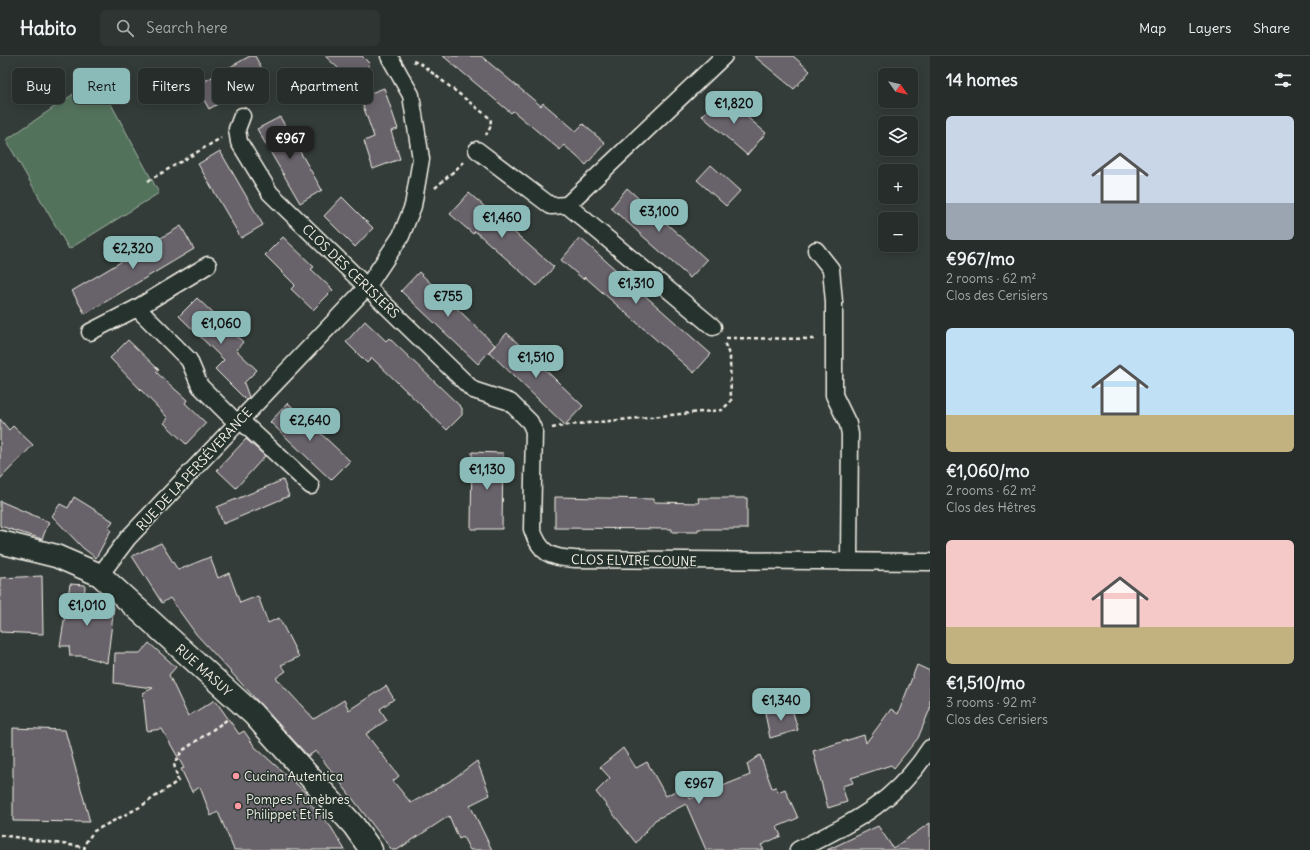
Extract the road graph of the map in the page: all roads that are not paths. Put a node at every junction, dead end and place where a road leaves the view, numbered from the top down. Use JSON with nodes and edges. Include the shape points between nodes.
{"nodes":[{"id":1,"x":389,"y":56,"type":"edge"},
{"id":2,"x":724,"y":56,"type":"edge"},
{"id":3,"x":239,"y":122,"type":"road end"},
{"id":4,"x":477,"y":150,"type":"road end"},
{"id":5,"x":567,"y":205,"type":"junction"},
{"id":6,"x":816,"y":250,"type":"dead end"},
{"id":7,"x":208,"y":265,"type":"dead end"},
{"id":8,"x":367,"y":287,"type":"junction"},
{"id":9,"x":137,"y":308,"type":"junction"},
{"id":10,"x":90,"y":332,"type":"dead end"},
{"id":11,"x":718,"y":333,"type":"road end"},
{"id":12,"x":239,"y":421,"type":"junction"},
{"id":13,"x":534,"y":431,"type":"joint"},
{"id":14,"x":311,"y":486,"type":"dead end"},
{"id":15,"x":0,"y":542,"type":"edge"},
{"id":16,"x":849,"y":561,"type":"junction"},
{"id":17,"x":930,"y":562,"type":"edge"},
{"id":18,"x":100,"y":575,"type":"junction"},
{"id":19,"x":930,"y":748,"type":"edge"},
{"id":20,"x":371,"y":850,"type":"edge"},
{"id":21,"x":798,"y":850,"type":"edge"}],
"edges":[{"from":1,"to":8,"type":"street","name":"RUE DE LA PERSÉVERANCE","via":[[411,95],[421,160],[413,206],[401,236]]},
{"from":2,"to":5,"type":"street"},
{"from":3,"to":8,"type":"street","name":"CLOS DES CERISIERS","via":[[239,142],[270,194]]},
{"from":4,"to":5,"type":"street","via":[[552,206]]},
{"from":5,"to":11,"type":"street"},
{"from":6,"to":16,"type":"street","via":[[831,269],[834,284],[834,395],[850,434]]},
{"from":7,"to":9,"type":"street"},
{"from":8,"to":12,"type":"street","name":"RUE DE LA PERSÉVERANCE"},
{"from":8,"to":13,"type":"street","name":"CLOS DES CERISIERS","via":[[473,390],[510,402],[530,422]]},
{"from":9,"to":10,"type":"street"},
{"from":9,"to":12,"type":"street","via":[[189,360],[200,386]]},
{"from":12,"to":14,"type":"street"},
{"from":12,"to":18,"type":"street","name":"RUE DE LA PERSÉVERANCE","via":[[128,538]]},
{"from":13,"to":16,"type":"street","name":"CLOS ELVIRE COUNE","via":[[532,528],[536,541],[553,557]]},
{"from":15,"to":18,"type":"street","name":"RUE MASUY","via":[[56,556]]},
{"from":16,"to":17,"type":"street","name":"CLOS ELVIRE COUNE"},
{"from":18,"to":20,"type":"street","name":"RUE MASUY","via":[[245,707],[354,826]]},
{"from":19,"to":21,"type":"street","via":[[906,779],[875,808],[841,829]]}]}
